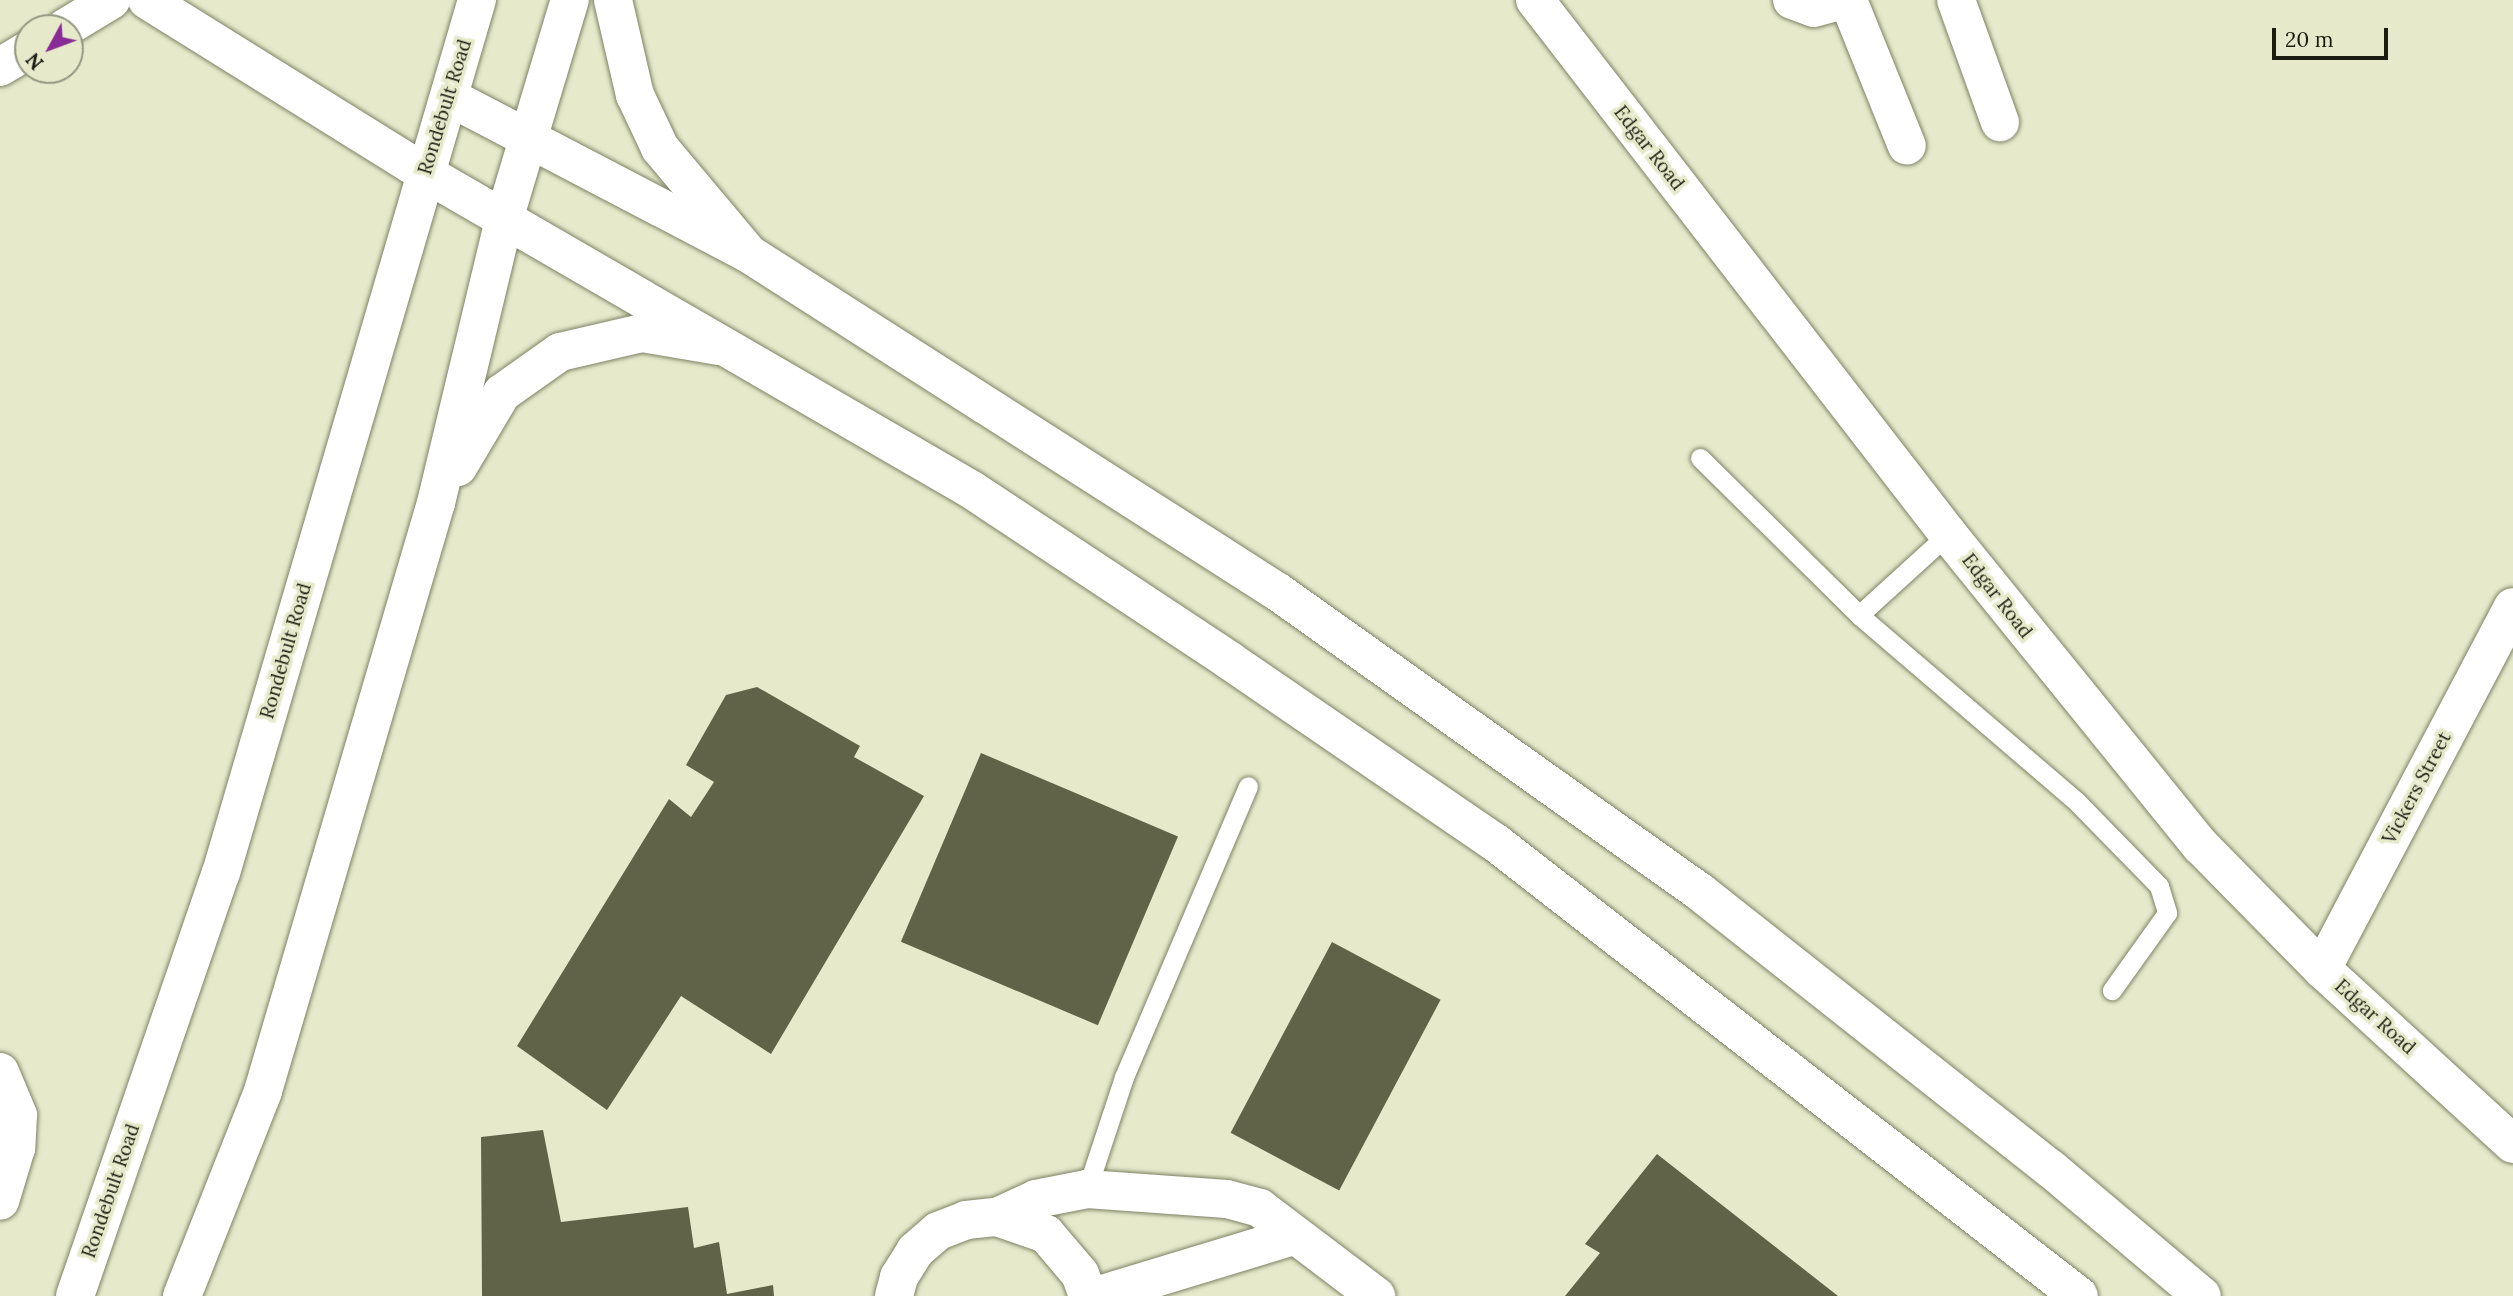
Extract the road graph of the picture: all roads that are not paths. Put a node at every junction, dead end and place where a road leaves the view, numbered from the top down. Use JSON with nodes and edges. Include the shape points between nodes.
{"nodes":[{"id":1,"x":111,"y":0,"type":"edge"},
{"id":2,"x":147,"y":0,"type":"edge"},
{"id":3,"x":477,"y":0,"type":"edge"},
{"id":4,"x":570,"y":0,"type":"edge"},
{"id":5,"x":613,"y":0,"type":"edge"},
{"id":6,"x":1535,"y":0,"type":"edge"},
{"id":7,"x":1792,"y":0,"type":"edge"},
{"id":8,"x":1846,"y":0,"type":"edge"},
{"id":9,"x":1956,"y":0,"type":"edge"},
{"id":10,"x":84,"y":16,"type":"edge"},
{"id":11,"x":449,"y":97,"type":"junction"},
{"id":12,"x":2000,"y":122,"type":"dead end"},
{"id":13,"x":531,"y":136,"type":"junction"},
{"id":14,"x":1908,"y":146,"type":"dead end"},
{"id":15,"x":425,"y":173,"type":"junction"},
{"id":16,"x":505,"y":216,"type":"junction"},
{"id":17,"x":749,"y":254,"type":"junction"},
{"id":18,"x":719,"y":346,"type":"junction"},
{"id":19,"x":1700,"y":458,"type":"dead end"},
{"id":20,"x":436,"y":503,"type":"junction"},
{"id":21,"x":1948,"y":534,"type":"junction"},
{"id":22,"x":2513,"y":607,"type":"edge"},
{"id":23,"x":1859,"y":615,"type":"junction"},
{"id":24,"x":1248,"y":786,"type":"dead end"},
{"id":25,"x":2322,"y":969,"type":"junction"},
{"id":26,"x":2112,"y":990,"type":"dead end"},
{"id":27,"x":0,"y":1072,"type":"edge"},
{"id":28,"x":2513,"y":1143,"type":"edge"},
{"id":29,"x":1087,"y":1189,"type":"junction"},
{"id":30,"x":0,"y":1201,"type":"edge"},
{"id":31,"x":997,"y":1217,"type":"junction"},
{"id":32,"x":1293,"y":1236,"type":"junction"},
{"id":33,"x":201,"y":1252,"type":"junction"},
{"id":34,"x":75,"y":1296,"type":"edge"},
{"id":35,"x":182,"y":1296,"type":"edge"},
{"id":36,"x":194,"y":1296,"type":"edge"},
{"id":37,"x":894,"y":1296,"type":"edge"},
{"id":38,"x":1088,"y":1296,"type":"edge"},
{"id":39,"x":1096,"y":1296,"type":"edge"},
{"id":40,"x":1376,"y":1296,"type":"edge"},
{"id":41,"x":2079,"y":1296,"type":"edge"},
{"id":42,"x":2202,"y":1296,"type":"edge"}],
"edges":[{"from":1,"to":10,"type":"street"},
{"from":2,"to":15,"type":"street"},
{"from":3,"to":11,"type":"street","name":"Rondebult Road"},
{"from":4,"to":13,"type":"street"},
{"from":5,"to":17,"type":"street","via":[[635,96],[660,148]]},
{"from":6,"to":21,"type":"street","name":"Edgar Road"},
{"from":7,"to":8,"type":"street","via":[[1814,8]]},
{"from":8,"to":14,"type":"street"},
{"from":9,"to":12,"type":"street"},
{"from":11,"to":13,"type":"street"},
{"from":11,"to":15,"type":"street","name":"Rondebult Road"},
{"from":13,"to":16,"type":"street"},
{"from":13,"to":17,"type":"street"},
{"from":15,"to":16,"type":"street"},
{"from":15,"to":34,"type":"street","name":"Rondebult Road","via":[[221,873]]},
{"from":16,"to":18,"type":"street"},
{"from":16,"to":20,"type":"street"},
{"from":17,"to":42,"type":"street","via":[[1278,592],[1700,892],[2040,1160]]},
{"from":18,"to":20,"type":"street","via":[[642,333],[560,352],[502,393]]},
{"from":18,"to":41,"type":"street","via":[[972,490],[1496,843],[1662,967]]},
{"from":19,"to":23,"type":"lane"},
{"from":20,"to":33,"type":"street","via":[[263,1090]]},
{"from":21,"to":23,"type":"lane"},
{"from":21,"to":25,"type":"street","name":"Edgar Road","via":[[2201,846]]},
{"from":22,"to":25,"type":"street","name":"Vickers Street"},
{"from":23,"to":26,"type":"lane","via":[[2077,802],[2160,886],[2167,913]]},
{"from":24,"to":29,"type":"lane","via":[[1125,1077]]},
{"from":25,"to":28,"type":"street","name":"Edgar Road"},
{"from":27,"to":30,"type":"street","via":[[18,1115],[16,1148]]},
{"from":29,"to":31,"type":"street","via":[[1036,1199]]},
{"from":29,"to":32,"type":"street","via":[[1227,1199],[1260,1208]]},
{"from":31,"to":37,"type":"street","via":[[967,1220],[938,1231],[915,1251]]},
{"from":31,"to":38,"type":"street","via":[[1046,1234],[1080,1273]]},
{"from":32,"to":39,"type":"street"},
{"from":32,"to":40,"type":"street"},
{"from":33,"to":35,"type":"street"},
{"from":33,"to":36,"type":"street"}]}
